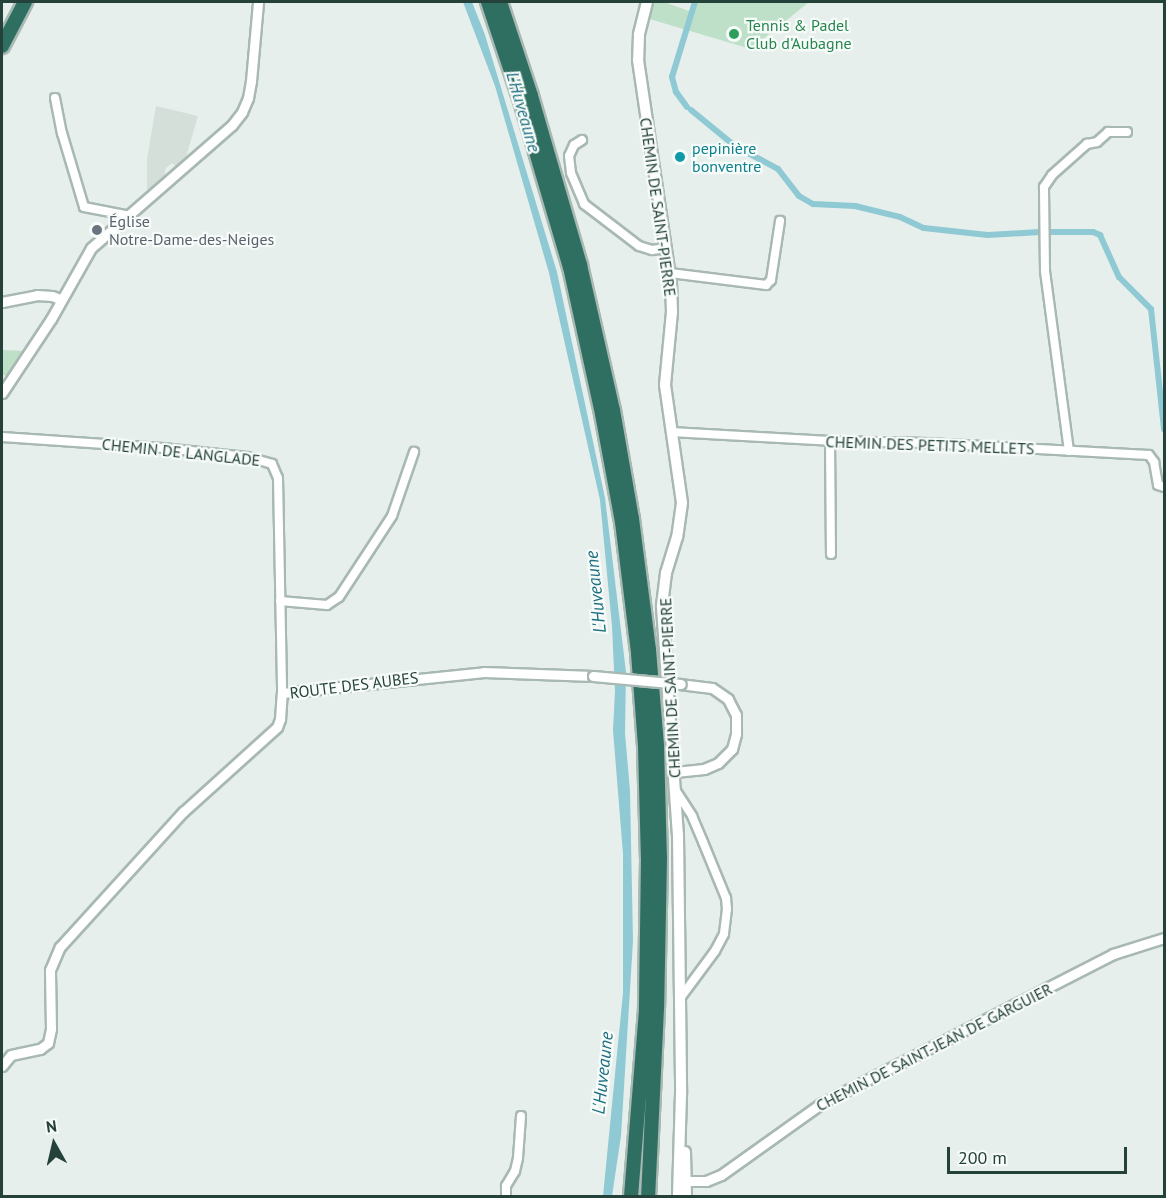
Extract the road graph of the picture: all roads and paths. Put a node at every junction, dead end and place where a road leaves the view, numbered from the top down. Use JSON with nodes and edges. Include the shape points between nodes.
{"nodes":[{"id":1,"x":15,"y":2,"type":"edge"},
{"id":2,"x":25,"y":2,"type":"edge"},
{"id":3,"x":258,"y":2,"type":"edge"},
{"id":4,"x":488,"y":2,"type":"edge"},
{"id":5,"x":500,"y":2,"type":"edge"},
{"id":6,"x":647,"y":2,"type":"edge"},
{"id":7,"x":2,"y":26,"type":"edge"},
{"id":8,"x":2,"y":46,"type":"edge"},
{"id":9,"x":55,"y":98,"type":"dead end"},
{"id":10,"x":1127,"y":132,"type":"dead end"},
{"id":11,"x":582,"y":140,"type":"dead end"},
{"id":12,"x":126,"y":215,"type":"junction"},
{"id":13,"x":780,"y":220,"type":"dead end"},
{"id":14,"x":666,"y":248,"type":"junction"},
{"id":15,"x":670,"y":273,"type":"junction"},
{"id":16,"x":60,"y":300,"type":"junction"},
{"id":17,"x":2,"y":302,"type":"edge"},
{"id":18,"x":2,"y":393,"type":"edge"},
{"id":19,"x":671,"y":432,"type":"junction"},
{"id":20,"x":2,"y":437,"type":"edge"},
{"id":21,"x":830,"y":441,"type":"junction"},
{"id":22,"x":1069,"y":451,"type":"junction"},
{"id":23,"x":414,"y":453,"type":"dead end"},
{"id":24,"x":1164,"y":487,"type":"edge"},
{"id":25,"x":831,"y":554,"type":"dead end"},
{"id":26,"x":280,"y":601,"type":"junction"},
{"id":27,"x":282,"y":693,"type":"junction"},
{"id":28,"x":675,"y":772,"type":"junction"},
{"id":29,"x":676,"y":791,"type":"junction"},
{"id":30,"x":1164,"y":938,"type":"edge"},
{"id":31,"x":681,"y":997,"type":"junction"},
{"id":32,"x":654,"y":1051,"type":"junction"},
{"id":33,"x":2,"y":1065,"type":"edge"},
{"id":34,"x":521,"y":1116,"type":"dead end"},
{"id":35,"x":683,"y":1181,"type":"junction"},
{"id":36,"x":506,"y":1197,"type":"edge"},
{"id":37,"x":631,"y":1197,"type":"edge"},
{"id":38,"x":641,"y":1197,"type":"edge"},
{"id":39,"x":648,"y":1197,"type":"edge"},
{"id":40,"x":678,"y":1197,"type":"edge"},
{"id":41,"x":686,"y":1197,"type":"edge"}],
"edges":[{"from":1,"to":7,"type":"highway"},
{"from":2,"to":8,"type":"highway"},
{"from":3,"to":12,"type":"street","via":[[251,81],[242,112],[232,125]]},
{"from":4,"to":37,"type":"highway","via":[[570,267],[618,500],[636,641],[645,746],[648,860],[646,1010]]},
{"from":5,"to":32,"type":"highway","via":[[580,265],[613,410],[632,519],[657,746],[660,858]]},
{"from":6,"to":14,"type":"main road","name":"CHEMIN DE SAINT-PIERRE","via":[[638,60]]},
{"from":9,"to":12,"type":"street","via":[[84,207]]},
{"from":10,"to":22,"type":"street","via":[[1108,132],[1097,142],[1087,144],[1044,187],[1045,271]]},
{"from":11,"to":14,"type":"street","via":[[574,145],[570,156],[571,173],[584,204],[639,246],[652,250]]},
{"from":12,"to":16,"type":"street","via":[[91,248]]},
{"from":13,"to":15,"type":"street","via":[[771,280],[766,285]]},
{"from":14,"to":15,"type":"main road","name":"CHEMIN DE SAINT-PIERRE"},
{"from":15,"to":19,"type":"main road","name":"CHEMIN DE SAINT-PIERRE","via":[[672,312],[664,385]]},
{"from":16,"to":17,"type":"street","via":[[37,295]]},
{"from":16,"to":18,"type":"street"},
{"from":19,"to":21,"type":"street","name":"CHEMIN DES PETITS MELLETS"},
{"from":19,"to":28,"type":"main road","name":"CHEMIN DE SAINT-PIERRE","via":[[682,503],[662,607]]},
{"from":20,"to":26,"type":"street","name":"CHEMIN DE LANGLADE","via":[[267,460],[273,464],[278,478]]},
{"from":21,"to":22,"type":"street","name":"CHEMIN DES PETITS MELLETS"},
{"from":21,"to":25,"type":"street"},
{"from":22,"to":24,"type":"street","name":"CHEMIN DES PETITS MELLETS","via":[[1149,455],[1158,485]]},
{"from":23,"to":26,"type":"street","via":[[392,516],[339,597],[327,605]]},
{"from":26,"to":27,"type":"street","name":"CHEMIN DE LANGLADE"},
{"from":27,"to":28,"type":"street","name":"ROUTE DES AUBES","bridge":true,"via":[[484,672],[593,676],[712,688],[728,699],[736,715],[732,749],[718,763],[704,769]]},
{"from":27,"to":33,"type":"street","name":"ROUTE DES AUBES","via":[[277,727],[183,812],[60,947],[51,970],[48,1043],[40,1049],[10,1055]]},
{"from":28,"to":29,"type":"main road","name":"CHEMIN DE SAINT-PIERRE"},
{"from":29,"to":31,"type":"main road","name":"CHEMIN DE SAINT-PIERRE"},
{"from":29,"to":31,"type":"street","via":[[692,816],[727,909],[724,934]]},
{"from":30,"to":35,"type":"street","name":"CHEMIN DE SAINT-JEAN DE GARGUIER","via":[[1113,954],[822,1102],[721,1175],[706,1181]]},
{"from":31,"to":35,"type":"main road","name":"CHEMIN DE SAINT-PIERRE"},
{"from":32,"to":38,"type":"highway"},
{"from":32,"to":39,"type":"highway"},
{"from":34,"to":36,"type":"street","via":[[518,1158],[506,1186]]},
{"from":35,"to":40,"type":"main road","name":"CHEMIN DE SAINT-PIERRE"},
{"from":35,"to":41,"type":"main road","name":"CHEMIN DE SAINT-PIERRE"}]}
